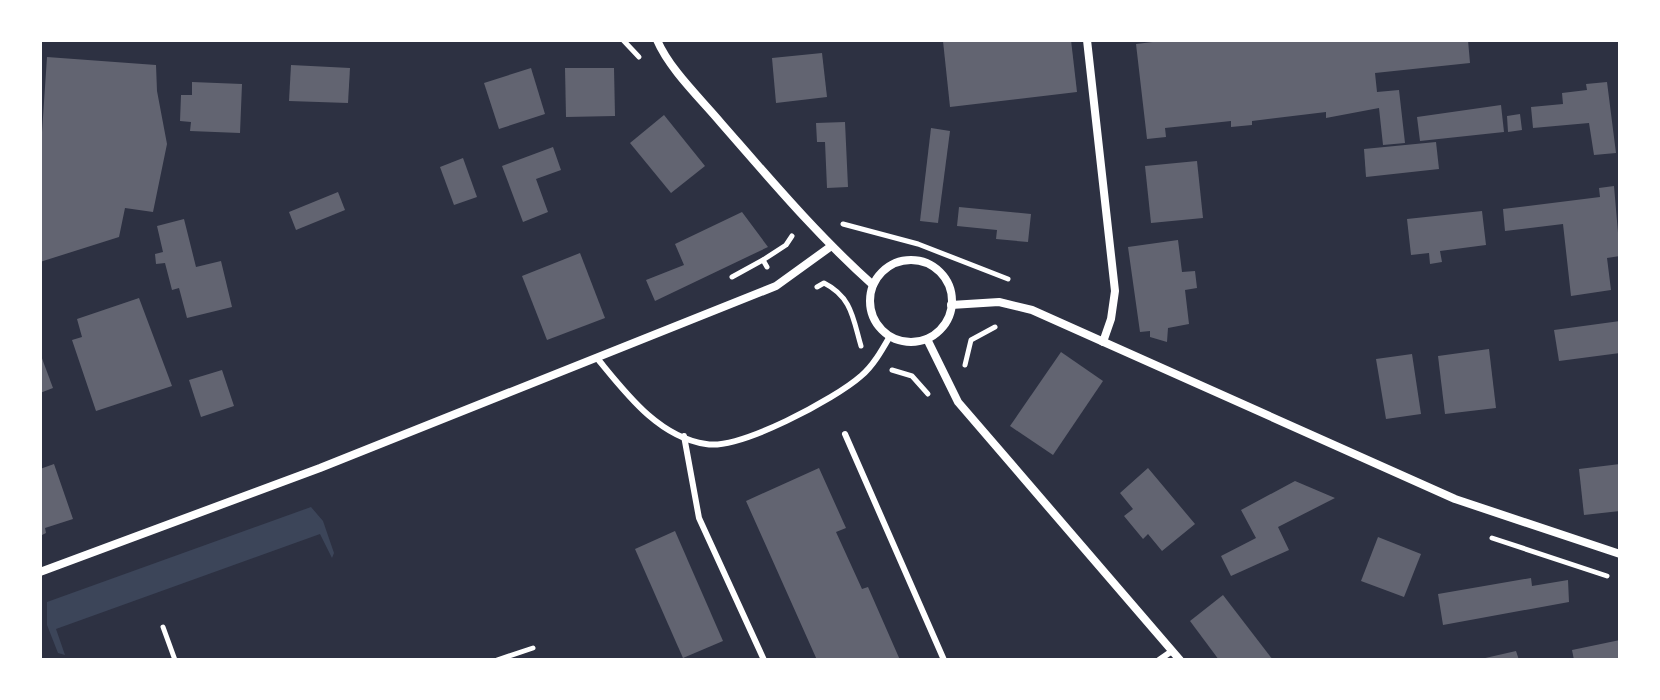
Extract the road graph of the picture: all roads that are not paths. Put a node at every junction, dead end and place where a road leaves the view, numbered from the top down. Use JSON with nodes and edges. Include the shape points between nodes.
{"nodes":[{"id":1,"x":657,"y":40,"type":"edge"},
{"id":2,"x":1087,"y":40,"type":"edge"},
{"id":3,"x":830,"y":247,"type":"junction"},
{"id":4,"x":873,"y":285,"type":"junction"},
{"id":5,"x":951,"y":305,"type":"junction"},
{"id":6,"x":890,"y":336,"type":"junction"},
{"id":7,"x":927,"y":339,"type":"junction"},
{"id":8,"x":1103,"y":342,"type":"junction"},
{"id":9,"x":597,"y":358,"type":"junction"},
{"id":10,"x":845,"y":434,"type":"dead end"},
{"id":11,"x":684,"y":436,"type":"junction"},
{"id":12,"x":1620,"y":554,"type":"edge"},
{"id":13,"x":40,"y":572,"type":"edge"},
{"id":14,"x":1172,"y":651,"type":"junction"},
{"id":15,"x":764,"y":660,"type":"edge"},
{"id":16,"x":944,"y":660,"type":"edge"},
{"id":17,"x":1159,"y":660,"type":"edge"},
{"id":18,"x":1180,"y":660,"type":"edge"}],
"edges":[{"from":1,"to":3,"type":"street","via":[[690,86]]},
{"from":2,"to":8,"type":"street","via":[[1115,291]]},
{"from":3,"to":4,"type":"street"},
{"from":3,"to":9,"type":"street","via":[[776,286]]},
{"from":4,"to":5,"type":"street","via":[[893,264],[920,262],[944,278]]},
{"from":4,"to":6,"type":"street","via":[[871,312]]},
{"from":5,"to":7,"type":"street","via":[[939,331]]},
{"from":5,"to":8,"type":"street","via":[[999,302],[1032,310]]},
{"from":6,"to":7,"type":"street","via":[[912,342]]},
{"from":6,"to":11,"type":"lane","via":[[864,375],[795,418],[723,444]]},
{"from":7,"to":14,"type":"street","via":[[958,402]]},
{"from":8,"to":12,"type":"street","via":[[1455,499]]},
{"from":9,"to":11,"type":"lane","via":[[637,406]]},
{"from":9,"to":13,"type":"street"},
{"from":10,"to":16,"type":"lane"},
{"from":11,"to":15,"type":"lane","via":[[699,518]]},
{"from":14,"to":17,"type":"lane"},
{"from":14,"to":18,"type":"street"}]}
